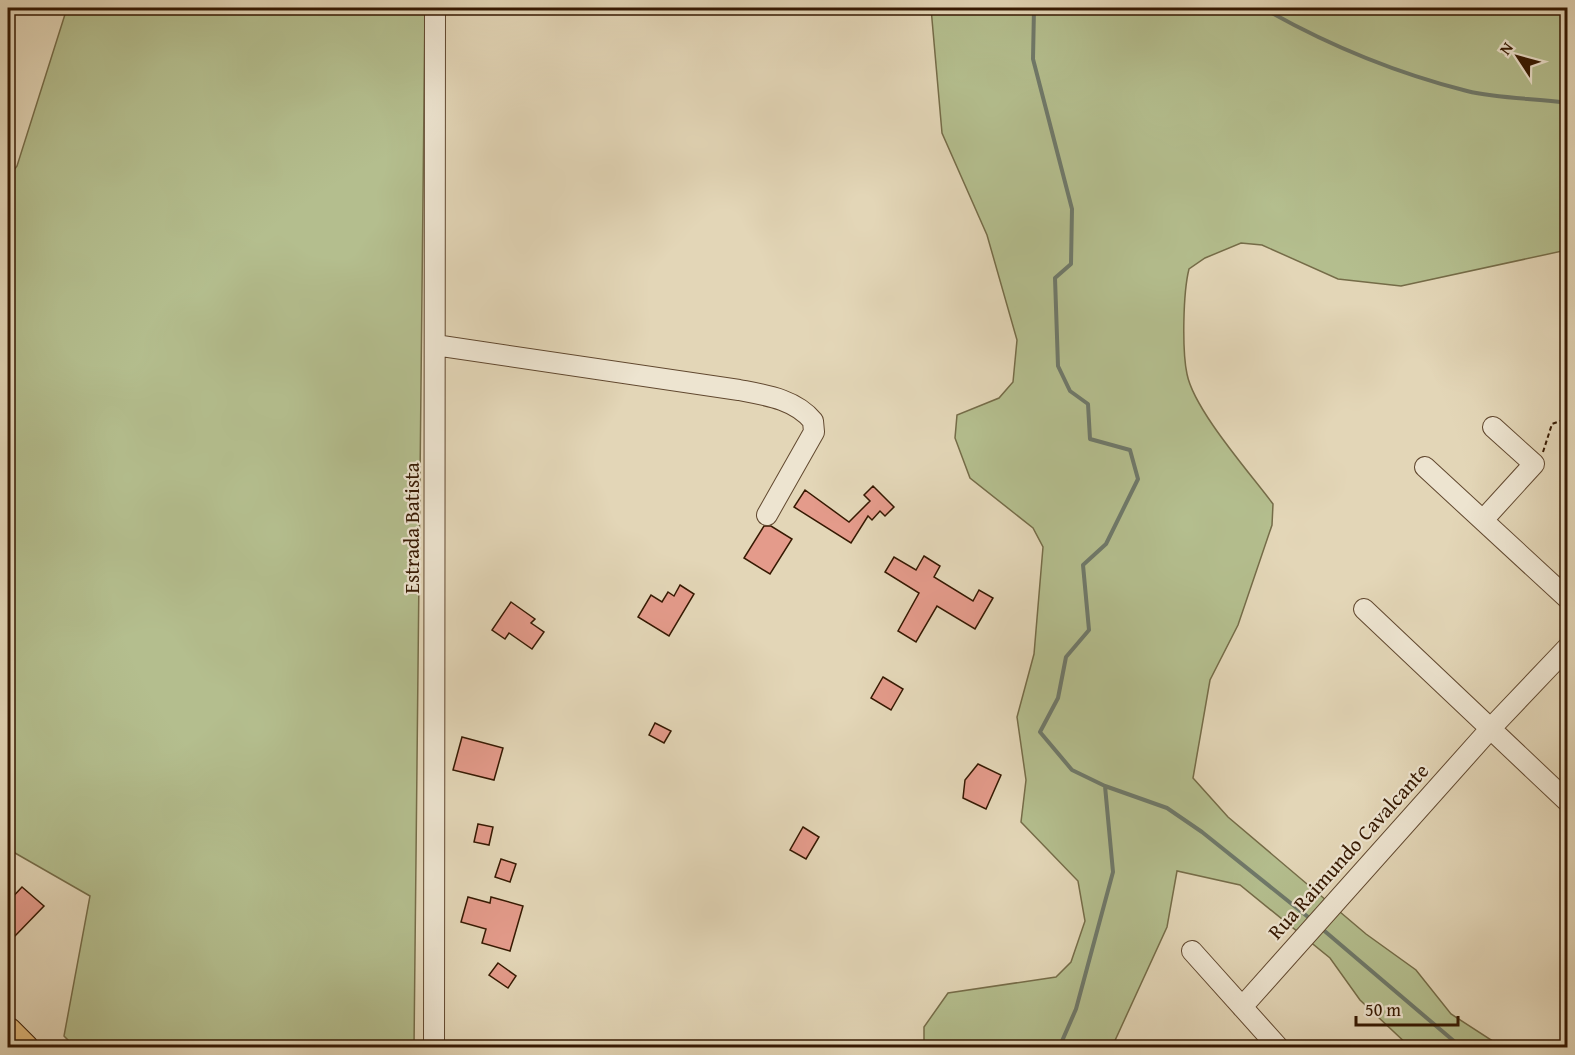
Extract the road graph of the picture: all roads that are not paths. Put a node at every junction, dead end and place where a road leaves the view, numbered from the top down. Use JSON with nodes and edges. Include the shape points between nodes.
{"nodes":[{"id":1,"x":435,"y":8,"type":"edge"},
{"id":2,"x":435,"y":345,"type":"junction"},
{"id":3,"x":1493,"y":427,"type":"dead end"},
{"id":4,"x":1425,"y":467,"type":"dead end"},
{"id":5,"x":767,"y":515,"type":"dead end"},
{"id":6,"x":1483,"y":520,"type":"junction"},
{"id":7,"x":1568,"y":599,"type":"edge"},
{"id":8,"x":1364,"y":609,"type":"dead end"},
{"id":9,"x":1568,"y":647,"type":"edge"},
{"id":10,"x":1491,"y":728,"type":"junction"},
{"id":11,"x":1568,"y":802,"type":"edge"},
{"id":12,"x":1192,"y":951,"type":"dead end"},
{"id":13,"x":1242,"y":1006,"type":"junction"},
{"id":14,"x":8,"y":1031,"type":"edge"},
{"id":15,"x":25,"y":1047,"type":"edge"},
{"id":16,"x":434,"y":1047,"type":"edge"},
{"id":17,"x":1279,"y":1047,"type":"edge"}],
"edges":[{"from":1,"to":2,"type":"street","name":"Estrada Batista"},
{"from":2,"to":5,"type":"street","via":[[739,390],[784,401],[811,418],[815,428]]},
{"from":2,"to":16,"type":"street","name":"Estrada Batista"},
{"from":3,"to":6,"type":"street","via":[[1534,464]]},
{"from":4,"to":6,"type":"street"},
{"from":6,"to":7,"type":"street"},
{"from":8,"to":10,"type":"street"},
{"from":9,"to":10,"type":"street","name":"Rua Raimundo Cavalcante"},
{"from":10,"to":11,"type":"street"},
{"from":10,"to":13,"type":"street","name":"Rua Raimundo Cavalcante"},
{"from":12,"to":13,"type":"street"},
{"from":13,"to":17,"type":"street"},
{"from":14,"to":15,"type":"highway"}]}
